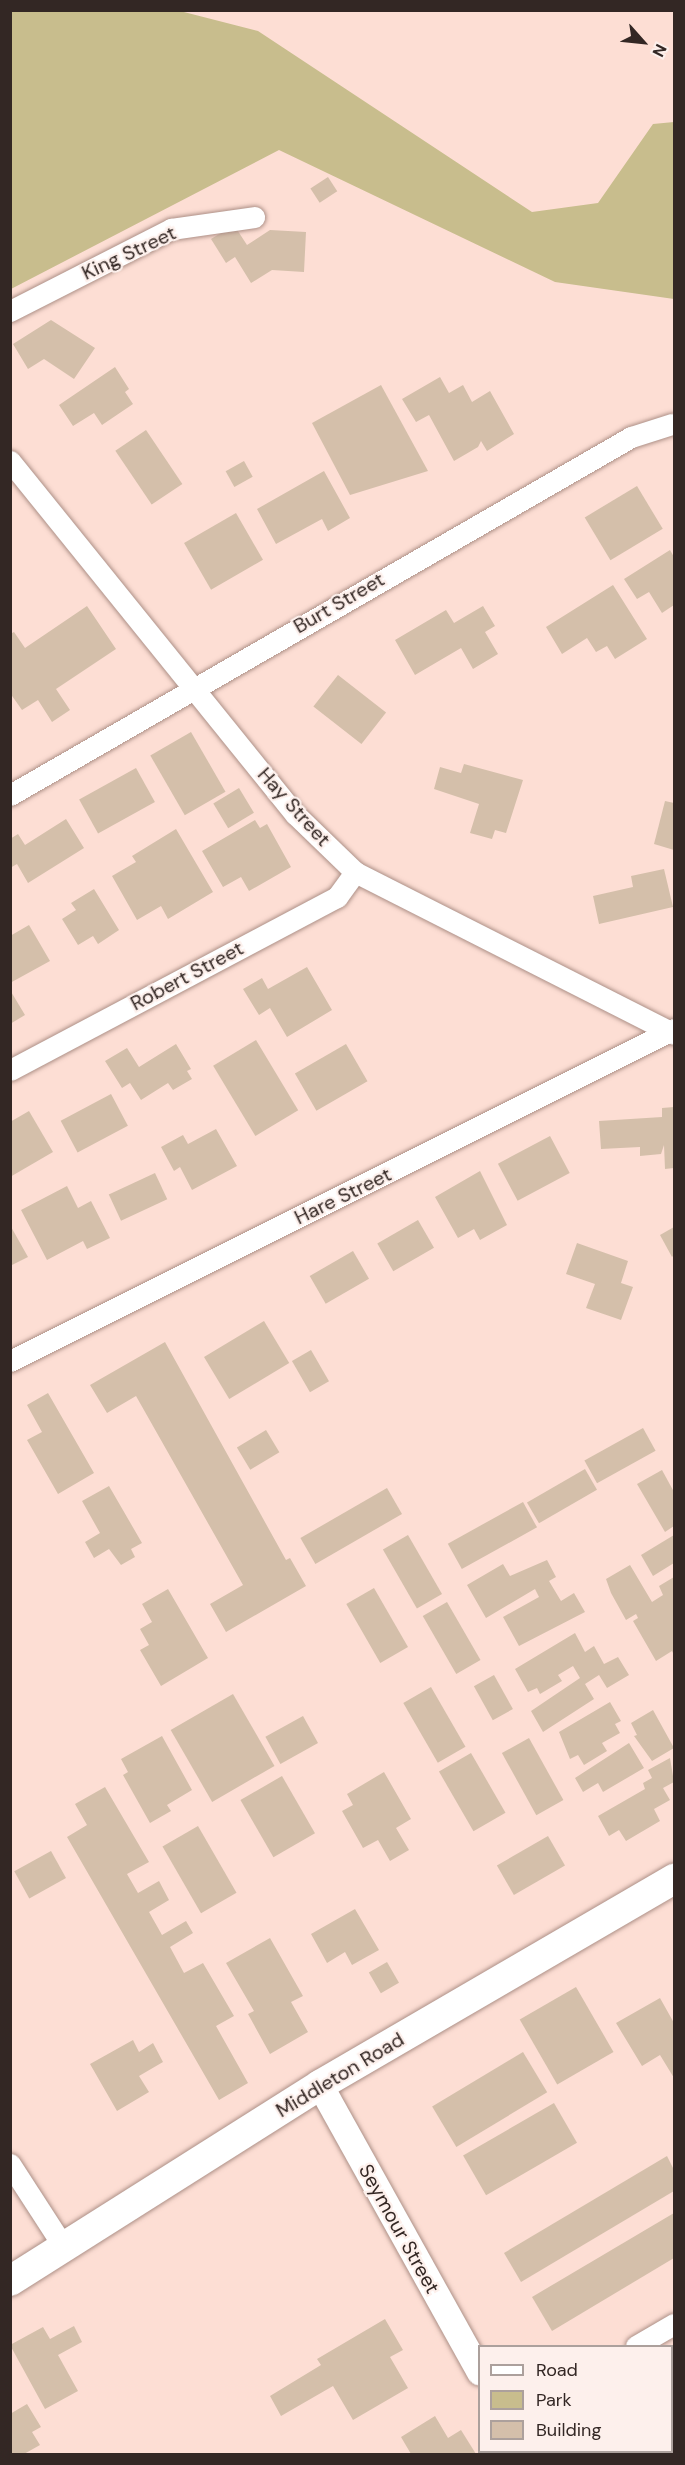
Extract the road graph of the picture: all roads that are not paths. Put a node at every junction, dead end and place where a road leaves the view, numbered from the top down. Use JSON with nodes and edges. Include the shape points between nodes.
{"nodes":[{"id":1,"x":254,"y":218,"type":"dead end"},
{"id":2,"x":10,"y":311,"type":"edge"},
{"id":3,"x":672,"y":424,"type":"dead end"},
{"id":4,"x":10,"y":461,"type":"edge"},
{"id":5,"x":192,"y":687,"type":"junction"},
{"id":6,"x":10,"y":795,"type":"edge"},
{"id":7,"x":355,"y":872,"type":"junction"},
{"id":8,"x":674,"y":1032,"type":"edge"},
{"id":9,"x":10,"y":1070,"type":"edge"},
{"id":10,"x":10,"y":1361,"type":"edge"},
{"id":11,"x":675,"y":1879,"type":"edge"},
{"id":12,"x":320,"y":2085,"type":"junction"},
{"id":13,"x":10,"y":2164,"type":"edge"},
{"id":14,"x":65,"y":2249,"type":"junction"},
{"id":15,"x":10,"y":2281,"type":"edge"},
{"id":16,"x":675,"y":2324,"type":"edge"},
{"id":17,"x":638,"y":2345,"type":"edge"},
{"id":18,"x":478,"y":2369,"type":"edge"}],
"edges":[{"from":1,"to":2,"type":"street","name":"King Street","via":[[171,229]]},
{"from":3,"to":5,"type":"street","name":"Burt Street","via":[[631,437]]},
{"from":4,"to":5,"type":"street","name":"Hay Street"},
{"from":5,"to":6,"type":"street","name":"Burt Street"},
{"from":5,"to":7,"type":"street","name":"Hay Street","via":[[295,814]]},
{"from":7,"to":8,"type":"street","name":"Hay Street"},
{"from":7,"to":9,"type":"street","name":"Robert Street","via":[[337,897]]},
{"from":8,"to":10,"type":"street","name":"Hare Street"},
{"from":11,"to":12,"type":"main road","name":"Middleton Road"},
{"from":12,"to":14,"type":"main road","name":"Middleton Road"},
{"from":12,"to":18,"type":"street","name":"Seymour Street"},
{"from":13,"to":14,"type":"street"},
{"from":14,"to":15,"type":"main road","name":"Middleton Road"},
{"from":16,"to":17,"type":"street"}]}
